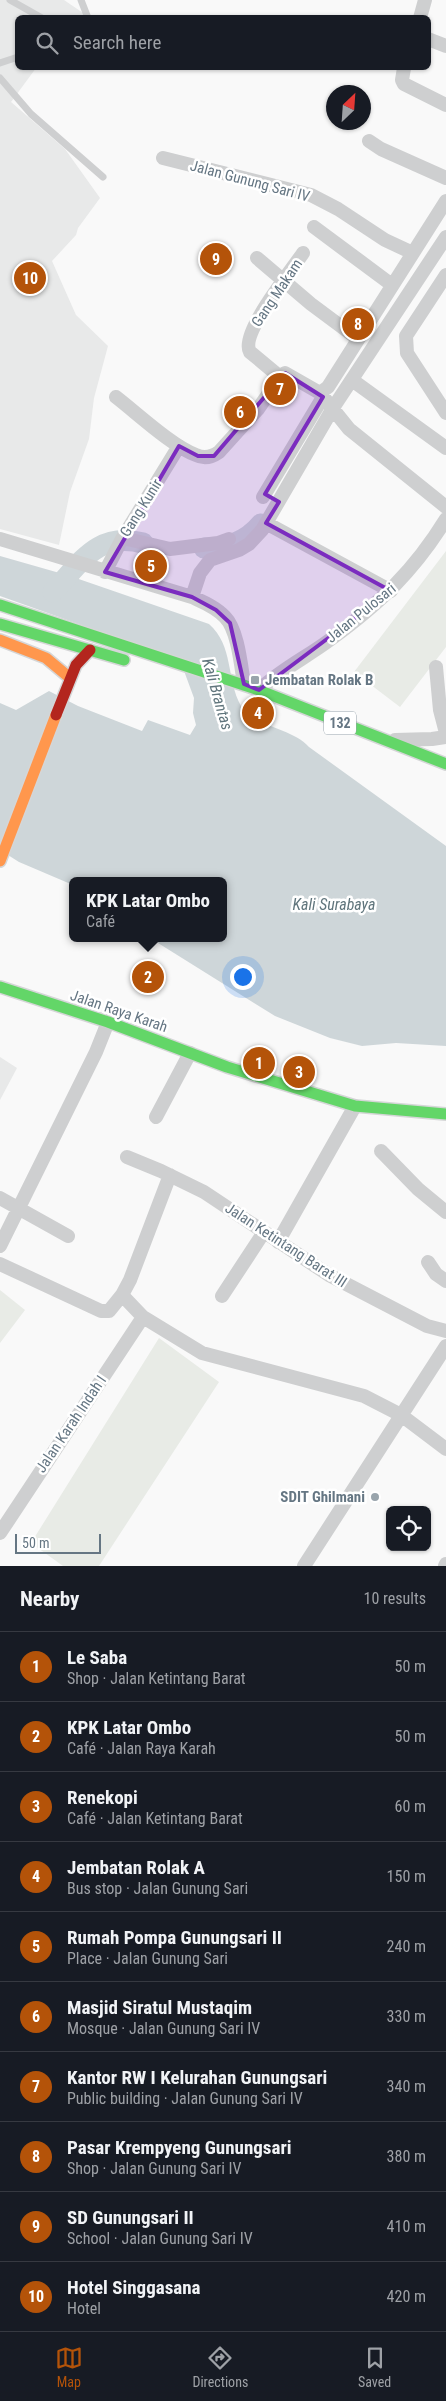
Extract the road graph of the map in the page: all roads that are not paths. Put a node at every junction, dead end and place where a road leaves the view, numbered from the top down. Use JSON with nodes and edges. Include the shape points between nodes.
{"nodes":[{"id":1,"x":10,"y":0,"type":"edge"},
{"id":2,"x":81,"y":0,"type":"edge"},
{"id":3,"x":425,"y":0,"type":"edge"},
{"id":4,"x":37,"y":15,"type":"edge"},
{"id":5,"x":87,"y":15,"type":"edge"},
{"id":6,"x":421,"y":15,"type":"edge"},
{"id":7,"x":431,"y":40,"type":"edge"},
{"id":8,"x":446,"y":46,"type":"edge"},
{"id":9,"x":15,"y":58,"type":"edge"},
{"id":10,"x":0,"y":64,"type":"edge"},
{"id":11,"x":404,"y":70,"type":"edge"},
{"id":12,"x":0,"y":78,"type":"edge"},
{"id":13,"x":446,"y":105,"type":"edge"},
{"id":14,"x":369,"y":141,"type":"dead end"},
{"id":15,"x":163,"y":158,"type":"dead end"},
{"id":16,"x":103,"y":177,"type":"dead end"},
{"id":17,"x":446,"y":178,"type":"edge"},
{"id":18,"x":446,"y":201,"type":"edge"},
{"id":19,"x":314,"y":227,"type":"dead end"},
{"id":20,"x":446,"y":237,"type":"edge"},
{"id":21,"x":303,"y":253,"type":"dead end"},
{"id":22,"x":413,"y":253,"type":"junction"},
{"id":23,"x":257,"y":258,"type":"dead end"},
{"id":24,"x":446,"y":275,"type":"edge"},
{"id":25,"x":283,"y":280,"type":"junction"},
{"id":26,"x":392,"y":285,"type":"junction"},
{"id":27,"x":358,"y":339,"type":"junction"},
{"id":28,"x":282,"y":375,"type":"junction"},
{"id":29,"x":352,"y":380,"type":"junction"},
{"id":30,"x":116,"y":397,"type":"dead end"},
{"id":31,"x":327,"y":401,"type":"junction"},
{"id":32,"x":446,"y":413,"type":"edge"},
{"id":33,"x":179,"y":446,"type":"junction"},
{"id":34,"x":446,"y":448,"type":"edge"},
{"id":35,"x":446,"y":507,"type":"edge"},
{"id":36,"x":446,"y":518,"type":"edge"},
{"id":37,"x":266,"y":523,"type":"junction"},
{"id":38,"x":0,"y":539,"type":"edge"},
{"id":39,"x":121,"y":540,"type":"junction"},
{"id":40,"x":226,"y":546,"type":"junction"},
{"id":41,"x":105,"y":572,"type":"junction"},
{"id":42,"x":391,"y":591,"type":"junction"},
{"id":43,"x":192,"y":597,"type":"junction"},
{"id":44,"x":0,"y":606,"type":"edge"},
{"id":45,"x":0,"y":624,"type":"edge"},
{"id":46,"x":0,"y":640,"type":"edge"},
{"id":47,"x":90,"y":650,"type":"junction"},
{"id":48,"x":436,"y":667,"type":"dead end"},
{"id":49,"x":70,"y":678,"type":"junction"},
{"id":50,"x":239,"y":687,"type":"junction"},
{"id":51,"x":258,"y":690,"type":"junction"},
{"id":52,"x":443,"y":701,"type":"edge"},
{"id":53,"x":446,"y":735,"type":"edge"},
{"id":54,"x":380,"y":740,"type":"junction"},
{"id":55,"x":446,"y":764,"type":"edge"},
{"id":56,"x":0,"y":861,"type":"edge"},
{"id":57,"x":0,"y":986,"type":"edge"},
{"id":58,"x":108,"y":1022,"type":"junction"},
{"id":59,"x":190,"y":1053,"type":"junction"},
{"id":60,"x":355,"y":1106,"type":"junction"},
{"id":61,"x":446,"y":1114,"type":"edge"},
{"id":62,"x":156,"y":1117,"type":"dead end"},
{"id":63,"x":380,"y":1151,"type":"dead end"},
{"id":64,"x":127,"y":1157,"type":"dead end"},
{"id":65,"x":170,"y":1175,"type":"junction"},
{"id":66,"x":0,"y":1198,"type":"edge"},
{"id":67,"x":18,"y":1208,"type":"junction"},
{"id":68,"x":446,"y":1212,"type":"edge"},
{"id":69,"x":264,"y":1232,"type":"junction"},
{"id":70,"x":68,"y":1236,"type":"dead end"},
{"id":71,"x":278,"y":1242,"type":"junction"},
{"id":72,"x":0,"y":1246,"type":"edge"},
{"id":73,"x":428,"y":1262,"type":"dead end"},
{"id":74,"x":0,"y":1264,"type":"edge"},
{"id":75,"x":446,"y":1281,"type":"edge"},
{"id":76,"x":122,"y":1295,"type":"junction"},
{"id":77,"x":222,"y":1296,"type":"dead end"},
{"id":78,"x":142,"y":1317,"type":"junction"},
{"id":79,"x":446,"y":1331,"type":"edge"},
{"id":80,"x":446,"y":1346,"type":"edge"},
{"id":81,"x":401,"y":1415,"type":"junction"},
{"id":82,"x":446,"y":1449,"type":"edge"},
{"id":83,"x":0,"y":1533,"type":"edge"},
{"id":84,"x":304,"y":1566,"type":"edge"}],
"edges":[{"from":1,"to":4,"type":"lane"},
{"from":2,"to":5,"type":"lane"},
{"from":3,"to":6,"type":"street"},
{"from":7,"to":8,"type":"street"},
{"from":9,"to":10,"type":"lane"},
{"from":11,"to":13,"type":"street","via":[[404,84]]},
{"from":12,"to":16,"type":"lane","via":[[31,114]]},
{"from":14,"to":17,"type":"street"},
{"from":15,"to":22,"type":"street","name":"Jalan Gunung Sari IV","via":[[311,195],[385,240]]},
{"from":18,"to":22,"type":"street"},
{"from":19,"to":26,"type":"street","name":"Jalan Gunung Sari IV"},
{"from":20,"to":29,"type":"street"},
{"from":21,"to":25,"type":"street","name":"Gang Makam"},
{"from":22,"to":26,"type":"street"},
{"from":23,"to":25,"type":"street"},
{"from":24,"to":32,"type":"street","via":[[406,336],[407,353]]},
{"from":25,"to":27,"type":"street"},
{"from":25,"to":28,"type":"street","name":"Gang Makam","via":[[252,329],[248,345],[250,352]]},
{"from":26,"to":27,"type":"street"},
{"from":27,"to":31,"type":"street","via":[[328,387]]},
{"from":28,"to":31,"type":"street"},
{"from":28,"to":33,"type":"street","via":[[258,409],[214,456],[198,456]]},
{"from":29,"to":31,"type":"street"},
{"from":29,"to":34,"type":"street"},
{"from":30,"to":33,"type":"street"},
{"from":31,"to":35,"type":"street","via":[[344,425]]},
{"from":31,"to":37,"type":"street","via":[[270,498]]},
{"from":33,"to":39,"type":"street","name":"Gang Kunir"},
{"from":36,"to":42,"type":"street","name":"Jalan Pulosari"},
{"from":37,"to":40,"type":"street","via":[[249,544]]},
{"from":37,"to":42,"type":"street"},
{"from":38,"to":41,"type":"street"},
{"from":39,"to":40,"type":"street","via":[[170,549]]},
{"from":39,"to":41,"type":"street","name":"Gang Kunir"},
{"from":40,"to":43,"type":"street","via":[[200,573]]},
{"from":41,"to":43,"type":"street"},
{"from":42,"to":51,"type":"street","name":"Jalan Pulosari","via":[[330,640]]},
{"from":43,"to":50,"type":"street","via":[[216,610],[230,623],[241,665]]},
{"from":44,"to":50,"type":"main road","number":"132","via":[[178,662]]},
{"from":45,"to":47,"type":"main road","number":"132"},
{"from":46,"to":49,"type":"main road","via":[[46,658]]},
{"from":47,"to":49,"type":"main road","via":[[76,665]]},
{"from":47,"to":50,"type":"main road","number":"132"},
{"from":48,"to":52,"type":"street"},
{"from":49,"to":56,"type":"main road"},
{"from":50,"to":51,"type":"main road","number":"132"},
{"from":51,"to":54,"type":"main road","number":"132"},
{"from":52,"to":53,"type":"street"},
{"from":53,"to":54,"type":"street","via":[[432,740]]},
{"from":54,"to":55,"type":"main road","number":"132"},
{"from":57,"to":58,"type":"main road","name":"Jalan Raya Karah"},
{"from":58,"to":59,"type":"main road","name":"Jalan Raya Karah"},
{"from":58,"to":67,"type":"street"},
{"from":59,"to":60,"type":"main road","name":"Jalan Raya Karah"},
{"from":59,"to":62,"type":"street"},
{"from":60,"to":61,"type":"main road","name":"Jalan Raya Karah"},
{"from":60,"to":71,"type":"street"},
{"from":63,"to":68,"type":"street","via":[[418,1190]]},
{"from":64,"to":65,"type":"street","name":"Jalan Ketintang Barat III"},
{"from":65,"to":69,"type":"street","name":"Jalan Ketintang Barat III","via":[[204,1192]]},
{"from":65,"to":76,"type":"street"},
{"from":66,"to":67,"type":"street"},
{"from":67,"to":70,"type":"street"},
{"from":67,"to":72,"type":"street"},
{"from":69,"to":71,"type":"street","name":"Jalan Ketintang Barat III"},
{"from":69,"to":77,"type":"street"},
{"from":71,"to":79,"type":"street","name":"Jalan Ketintang Barat III","via":[[337,1279],[427,1326]]},
{"from":73,"to":75,"type":"street"},
{"from":74,"to":76,"type":"street","via":[[100,1311],[109,1311]]},
{"from":76,"to":78,"type":"street"},
{"from":78,"to":81,"type":"street","via":[[214,1357],[364,1396]]},
{"from":78,"to":83,"type":"street","name":"Jalan Karah Indah I"},
{"from":80,"to":81,"type":"street"},
{"from":81,"to":82,"type":"street"},
{"from":81,"to":84,"type":"street"}]}
